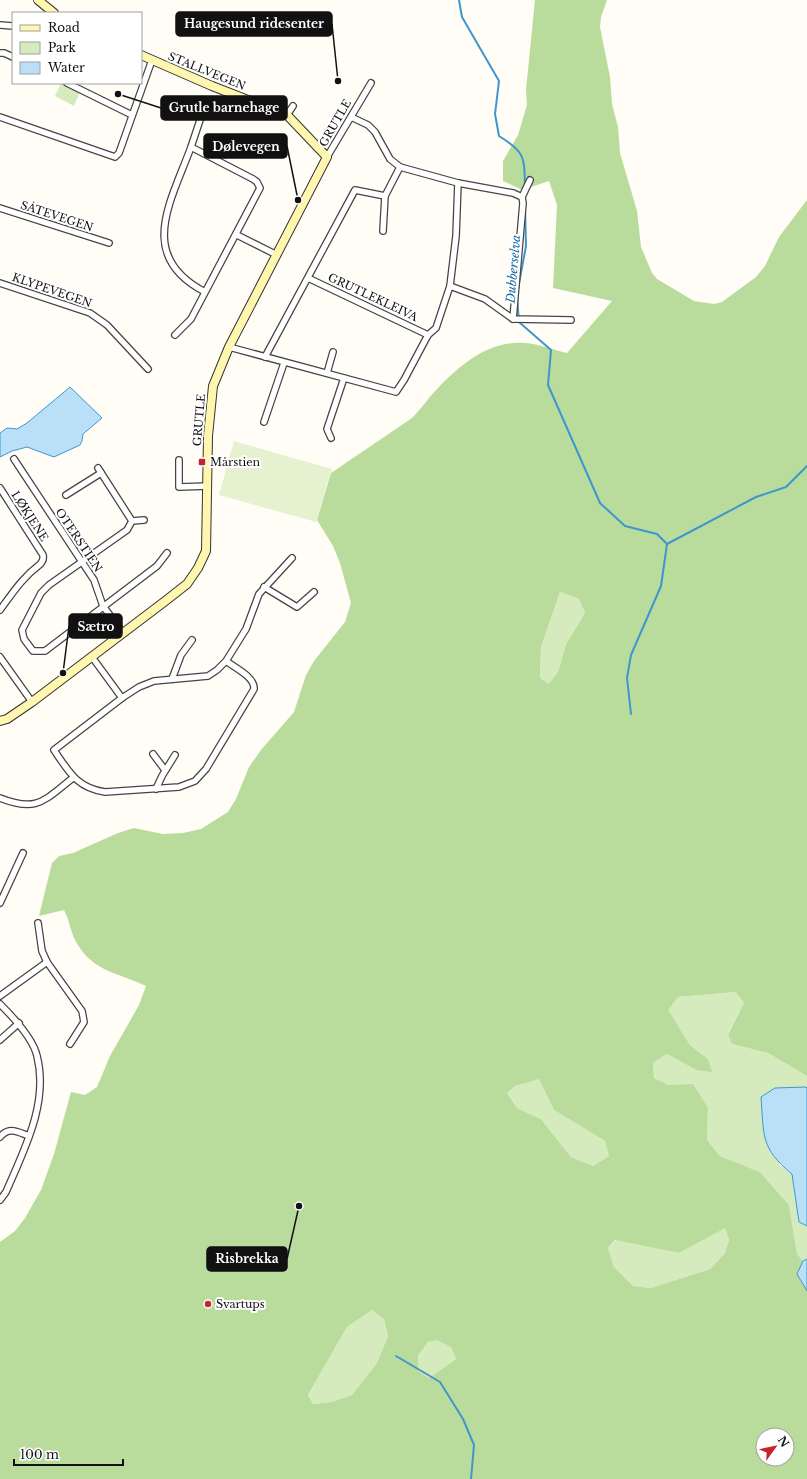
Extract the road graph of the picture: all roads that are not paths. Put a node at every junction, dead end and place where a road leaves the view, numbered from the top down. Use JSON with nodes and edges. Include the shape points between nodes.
{"nodes":[{"id":1,"x":38,"y":0,"type":"edge"},
{"id":2,"x":53,"y":12,"type":"edge"},
{"id":3,"x":0,"y":25,"type":"edge"},
{"id":4,"x":12,"y":26,"type":"edge"},
{"id":5,"x":0,"y":53,"type":"edge"},
{"id":6,"x":142,"y":55,"type":"edge"},
{"id":7,"x":12,"y":57,"type":"edge"},
{"id":8,"x":152,"y":60,"type":"junction"},
{"id":9,"x":370,"y":83,"type":"dead end"},
{"id":10,"x":69,"y":84,"type":"edge"},
{"id":11,"x":293,"y":106,"type":"dead end"},
{"id":12,"x":202,"y":114,"type":"dead end"},
{"id":13,"x":132,"y":115,"type":"junction"},
{"id":14,"x":288,"y":115,"type":"junction"},
{"id":15,"x":0,"y":117,"type":"edge"},
{"id":16,"x":351,"y":117,"type":"junction"},
{"id":17,"x":191,"y":147,"type":"junction"},
{"id":18,"x":327,"y":157,"type":"junction"},
{"id":19,"x":400,"y":168,"type":"junction"},
{"id":20,"x":530,"y":180,"type":"dead end"},
{"id":21,"x":458,"y":183,"type":"junction"},
{"id":22,"x":385,"y":196,"type":"junction"},
{"id":23,"x":522,"y":197,"type":"junction"},
{"id":24,"x":0,"y":208,"type":"edge"},
{"id":25,"x":383,"y":231,"type":"dead end"},
{"id":26,"x":237,"y":235,"type":"junction"},
{"id":27,"x":109,"y":243,"type":"dead end"},
{"id":28,"x":277,"y":255,"type":"junction"},
{"id":29,"x":308,"y":278,"type":"junction"},
{"id":30,"x":0,"y":283,"type":"edge"},
{"id":31,"x":450,"y":286,"type":"junction"},
{"id":32,"x":205,"y":292,"type":"junction"},
{"id":33,"x":513,"y":319,"type":"junction"},
{"id":34,"x":571,"y":320,"type":"dead end"},
{"id":35,"x":175,"y":335,"type":"dead end"},
{"id":36,"x":428,"y":335,"type":"junction"},
{"id":37,"x":229,"y":347,"type":"junction"},
{"id":38,"x":333,"y":352,"type":"dead end"},
{"id":39,"x":265,"y":357,"type":"junction"},
{"id":40,"x":284,"y":363,"type":"junction"},
{"id":41,"x":148,"y":369,"type":"dead end"},
{"id":42,"x":326,"y":373,"type":"junction"},
{"id":43,"x":344,"y":378,"type":"junction"},
{"id":44,"x":264,"y":422,"type":"dead end"},
{"id":45,"x":330,"y":438,"type":"dead end"},
{"id":46,"x":14,"y":459,"type":"dead end"},
{"id":47,"x":179,"y":460,"type":"dead end"},
{"id":48,"x":208,"y":486,"type":"junction"},
{"id":49,"x":0,"y":488,"type":"edge"},
{"id":50,"x":66,"y":495,"type":"dead end"},
{"id":51,"x":144,"y":520,"type":"dead end"},
{"id":52,"x":132,"y":521,"type":"junction"},
{"id":53,"x":167,"y":553,"type":"dead end"},
{"id":54,"x":292,"y":558,"type":"dead end"},
{"id":55,"x":81,"y":562,"type":"junction"},
{"id":56,"x":264,"y":587,"type":"junction"},
{"id":57,"x":314,"y":592,"type":"dead end"},
{"id":58,"x":103,"y":606,"type":"junction"},
{"id":59,"x":0,"y":610,"type":"edge"},
{"id":60,"x":123,"y":633,"type":"junction"},
{"id":61,"x":192,"y":640,"type":"dead end"},
{"id":62,"x":0,"y":657,"type":"edge"},
{"id":63,"x":92,"y":657,"type":"junction"},
{"id":64,"x":226,"y":661,"type":"junction"},
{"id":65,"x":172,"y":679,"type":"junction"},
{"id":66,"x":122,"y":698,"type":"junction"},
{"id":67,"x":32,"y":702,"type":"junction"},
{"id":68,"x":0,"y":721,"type":"edge"},
{"id":69,"x":153,"y":754,"type":"dead end"},
{"id":70,"x":175,"y":756,"type":"dead end"},
{"id":71,"x":165,"y":770,"type":"junction"},
{"id":72,"x":73,"y":778,"type":"junction"},
{"id":73,"x":156,"y":789,"type":"junction"},
{"id":74,"x":0,"y":798,"type":"edge"},
{"id":75,"x":23,"y":853,"type":"dead end"},
{"id":76,"x":0,"y":903,"type":"edge"},
{"id":77,"x":38,"y":923,"type":"dead end"},
{"id":78,"x":47,"y":962,"type":"junction"},
{"id":79,"x":0,"y":996,"type":"edge"},
{"id":80,"x":0,"y":1004,"type":"edge"},
{"id":81,"x":19,"y":1023,"type":"junction"},
{"id":82,"x":0,"y":1040,"type":"edge"},
{"id":83,"x":70,"y":1044,"type":"dead end"},
{"id":84,"x":29,"y":1136,"type":"junction"},
{"id":85,"x":0,"y":1137,"type":"edge"},
{"id":86,"x":0,"y":1200,"type":"edge"}],
"edges":[{"from":1,"to":2,"type":"street"},
{"from":3,"to":4,"type":"street"},
{"from":5,"to":7,"type":"street"},
{"from":6,"to":8,"type":"street","name":"STALLVEGEN"},
{"from":8,"to":13,"type":"street"},
{"from":8,"to":14,"type":"street","name":"STALLVEGEN"},
{"from":9,"to":16,"type":"street","name":"GRUTLE"},
{"from":10,"to":13,"type":"street"},
{"from":11,"to":14,"type":"street"},
{"from":12,"to":17,"type":"street"},
{"from":13,"to":15,"type":"street","via":[[119,153],[115,157]]},
{"from":14,"to":18,"type":"street","name":"STALLVEGEN"},
{"from":16,"to":18,"type":"street","name":"GRUTLE"},
{"from":16,"to":19,"type":"street","via":[[368,124],[390,159]]},
{"from":17,"to":26,"type":"street","via":[[253,179],[259,185],[259,191]]},
{"from":17,"to":32,"type":"street","via":[[167,214],[163,236],[164,246],[172,265]]},
{"from":18,"to":28,"type":"street","name":"GRUTLE"},
{"from":19,"to":21,"type":"street"},
{"from":19,"to":22,"type":"street"},
{"from":20,"to":23,"type":"street"},
{"from":21,"to":23,"type":"street"},
{"from":21,"to":31,"type":"street","via":[[456,236]]},
{"from":22,"to":25,"type":"street"},
{"from":22,"to":29,"type":"street","via":[[355,190]]},
{"from":23,"to":33,"type":"street"},
{"from":24,"to":27,"type":"street","name":"SÅTEVEGEN"},
{"from":26,"to":28,"type":"street"},
{"from":26,"to":32,"type":"street"},
{"from":28,"to":37,"type":"street","name":"GRUTLE"},
{"from":29,"to":36,"type":"street","name":"GRUTLEKLEIVA"},
{"from":29,"to":39,"type":"street"},
{"from":30,"to":41,"type":"street","name":"KLYPEVEGEN","via":[[90,313],[106,325]]},
{"from":31,"to":33,"type":"street","via":[[485,299]]},
{"from":31,"to":36,"type":"street","via":[[436,328]]},
{"from":32,"to":35,"type":"street","via":[[191,319]]},
{"from":33,"to":34,"type":"street"},
{"from":36,"to":43,"type":"street","via":[[396,392]]},
{"from":37,"to":39,"type":"street"},
{"from":37,"to":48,"type":"street","name":"GRUTLE","via":[[213,386],[208,436]]},
{"from":38,"to":42,"type":"street"},
{"from":39,"to":40,"type":"street"},
{"from":40,"to":42,"type":"street"},
{"from":40,"to":44,"type":"street"},
{"from":42,"to":43,"type":"street"},
{"from":43,"to":45,"type":"street","via":[[327,429]]},
{"from":46,"to":55,"type":"street","name":"OTERSTIEN"},
{"from":47,"to":48,"type":"street","via":[[179,487]]},
{"from":48,"to":60,"type":"street","name":"GRUTLE","via":[[206,551],[198,568],[186,584]]},
{"from":49,"to":59,"type":"street","name":"LØKJENE","via":[[44,560],[26,575]]},
{"from":50,"to":52,"type":"street","via":[[100,471]]},
{"from":51,"to":52,"type":"street"},
{"from":52,"to":55,"type":"street","via":[[126,530]]},
{"from":53,"to":58,"type":"street","via":[[157,566]]},
{"from":54,"to":56,"type":"street"},
{"from":55,"to":58,"type":"street","name":"OTERSTIEN","via":[[94,580]]},
{"from":55,"to":58,"type":"street","via":[[41,594],[22,630],[24,639],[33,651],[45,651]]},
{"from":56,"to":57,"type":"street","via":[[297,607]]},
{"from":56,"to":64,"type":"street","via":[[253,606],[246,629]]},
{"from":58,"to":60,"type":"street","name":"OTERSTIEN"},
{"from":60,"to":63,"type":"street","name":"GRUTLE"},
{"from":61,"to":65,"type":"street","via":[[181,655]]},
{"from":62,"to":67,"type":"street"},
{"from":63,"to":66,"type":"street"},
{"from":63,"to":67,"type":"street","name":"GRUTLE"},
{"from":64,"to":65,"type":"street","via":[[208,676]]},
{"from":64,"to":73,"type":"street","via":[[253,683],[252,694],[206,769],[195,781],[179,787]]},
{"from":65,"to":66,"type":"street","via":[[154,682]]},
{"from":66,"to":72,"type":"street","via":[[54,750]]},
{"from":67,"to":68,"type":"street","name":"GRUTLE"},
{"from":69,"to":71,"type":"street"},
{"from":70,"to":71,"type":"street"},
{"from":71,"to":73,"type":"street"},
{"from":72,"to":73,"type":"street","via":[[88,788],[105,792]]},
{"from":72,"to":74,"type":"street","via":[[35,805],[20,805]]},
{"from":75,"to":76,"type":"street"},
{"from":77,"to":78,"type":"street","via":[[42,952]]},
{"from":78,"to":79,"type":"street"},
{"from":78,"to":83,"type":"street","via":[[82,1011],[84,1022]]},
{"from":80,"to":81,"type":"street"},
{"from":81,"to":82,"type":"street"},
{"from":81,"to":84,"type":"street","via":[[37,1055],[41,1085]]},
{"from":84,"to":85,"type":"street","via":[[9,1130]]},
{"from":84,"to":86,"type":"street","via":[[6,1192]]}]}
